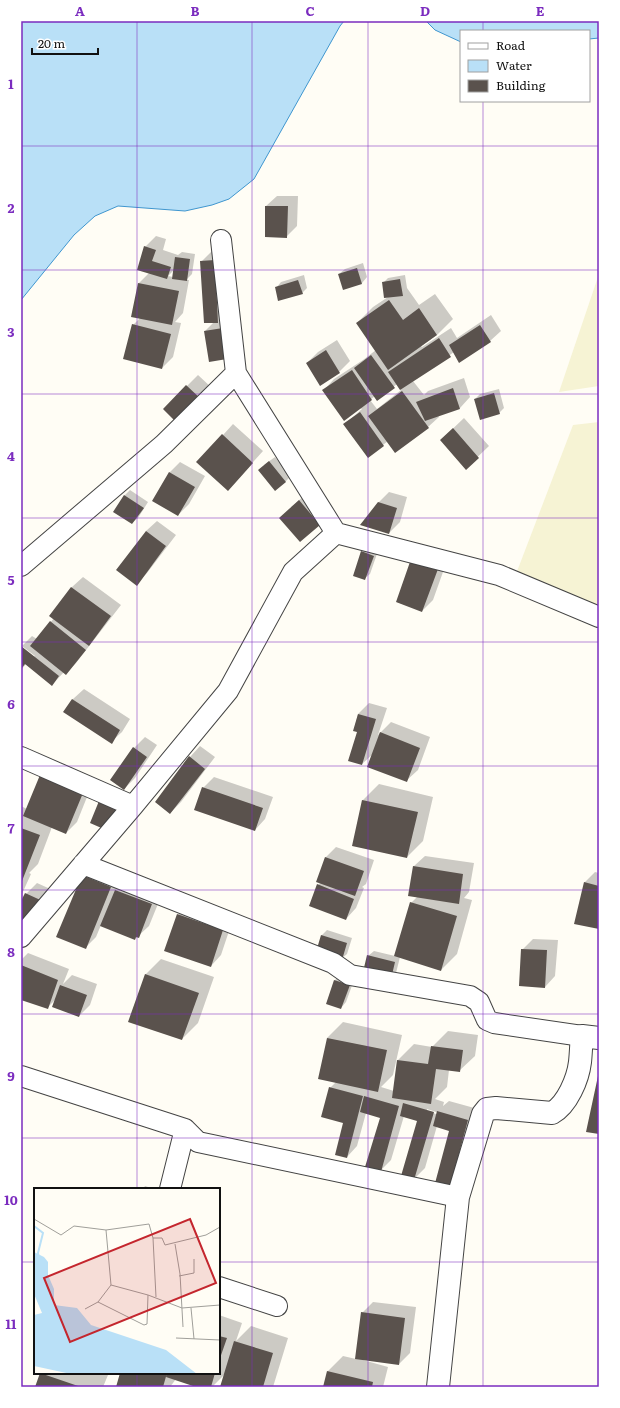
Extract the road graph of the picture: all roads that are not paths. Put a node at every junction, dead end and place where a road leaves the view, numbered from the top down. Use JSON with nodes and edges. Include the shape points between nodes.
{"nodes":[{"id":1,"x":221,"y":240,"type":"dead end"},
{"id":2,"x":236,"y":373,"type":"junction"},
{"id":3,"x":336,"y":533,"type":"junction"},
{"id":4,"x":21,"y":566,"type":"edge"},
{"id":5,"x":599,"y":617,"type":"edge"},
{"id":6,"x":21,"y":757,"type":"edge"},
{"id":7,"x":133,"y":806,"type":"junction"},
{"id":8,"x":83,"y":864,"type":"junction"},
{"id":9,"x":21,"y":937,"type":"edge"},
{"id":10,"x":591,"y":1037,"type":"edge"},
{"id":11,"x":21,"y":1076,"type":"edge"},
{"id":12,"x":185,"y":1129,"type":"junction"},
{"id":13,"x":170,"y":1188,"type":"edge"},
{"id":14,"x":458,"y":1197,"type":"junction"},
{"id":15,"x":220,"y":1287,"type":"edge"},
{"id":16,"x":277,"y":1306,"type":"dead end"},
{"id":17,"x":438,"y":1387,"type":"edge"}],
"edges":[{"from":1,"to":2,"type":"street"},
{"from":2,"to":3,"type":"street"},
{"from":2,"to":4,"type":"street","via":[[164,444]]},
{"from":3,"to":5,"type":"street","via":[[499,575]]},
{"from":3,"to":7,"type":"street","via":[[293,572],[228,691]]},
{"from":6,"to":7,"type":"street"},
{"from":7,"to":8,"type":"street"},
{"from":8,"to":9,"type":"street"},
{"from":8,"to":10,"type":"street","via":[[327,960],[350,975],[470,996],[479,1002],[487,1020],[494,1023]]},
{"from":10,"to":14,"type":"street","via":[[580,1062],[574,1085],[559,1110],[552,1114],[486,1109]]},
{"from":11,"to":12,"type":"street"},
{"from":12,"to":13,"type":"street"},
{"from":12,"to":14,"type":"street","via":[[198,1142]]},
{"from":14,"to":17,"type":"street"},
{"from":15,"to":16,"type":"street"}]}
